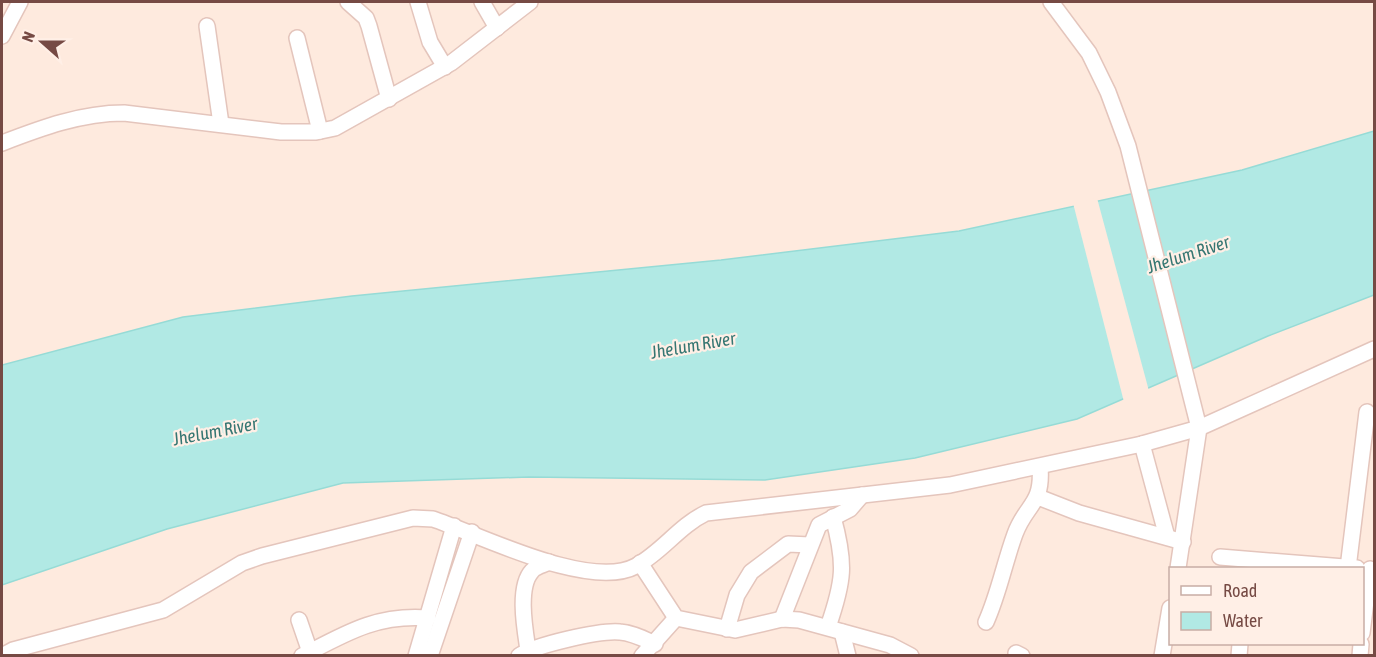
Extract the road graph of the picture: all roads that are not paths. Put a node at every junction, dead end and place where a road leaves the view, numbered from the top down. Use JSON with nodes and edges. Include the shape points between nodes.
{"nodes":[{"id":1,"x":18,"y":2,"type":"edge"},
{"id":2,"x":348,"y":2,"type":"edge"},
{"id":3,"x":418,"y":2,"type":"edge"},
{"id":4,"x":482,"y":2,"type":"edge"},
{"id":5,"x":530,"y":2,"type":"edge"},
{"id":6,"x":1051,"y":2,"type":"edge"},
{"id":7,"x":207,"y":26,"type":"dead end"},
{"id":8,"x":497,"y":28,"type":"junction"},
{"id":9,"x":2,"y":36,"type":"edge"},
{"id":10,"x":297,"y":38,"type":"dead end"},
{"id":11,"x":444,"y":67,"type":"junction"},
{"id":12,"x":389,"y":99,"type":"junction"},
{"id":13,"x":220,"y":124,"type":"junction"},
{"id":14,"x":320,"y":131,"type":"junction"},
{"id":15,"x":2,"y":143,"type":"edge"},
{"id":16,"x":1374,"y":350,"type":"edge"},
{"id":17,"x":1367,"y":412,"type":"dead end"},
{"id":18,"x":1199,"y":428,"type":"junction"},
{"id":19,"x":1142,"y":444,"type":"junction"},
{"id":20,"x":1040,"y":467,"type":"junction"},
{"id":21,"x":862,"y":495,"type":"junction"},
{"id":22,"x":1038,"y":497,"type":"junction"},
{"id":23,"x":833,"y":517,"type":"junction"},
{"id":24,"x":463,"y":529,"type":"junction"},
{"id":25,"x":1167,"y":537,"type":"junction"},
{"id":26,"x":1183,"y":542,"type":"junction"},
{"id":27,"x":810,"y":544,"type":"junction"},
{"id":28,"x":1220,"y":557,"type":"dead end"},
{"id":29,"x":549,"y":562,"type":"junction"},
{"id":30,"x":640,"y":563,"type":"junction"},
{"id":31,"x":1178,"y":567,"type":"edge"},
{"id":32,"x":1336,"y":567,"type":"edge"},
{"id":33,"x":1348,"y":567,"type":"edge"},
{"id":34,"x":1366,"y":569,"type":"edge"},
{"id":35,"x":1364,"y":601,"type":"edge"},
{"id":36,"x":1169,"y":614,"type":"edge"},
{"id":37,"x":428,"y":618,"type":"junction"},
{"id":38,"x":676,"y":618,"type":"junction"},
{"id":39,"x":782,"y":619,"type":"junction"},
{"id":40,"x":299,"y":620,"type":"dead end"},
{"id":41,"x":986,"y":622,"type":"dead end"},
{"id":42,"x":727,"y":629,"type":"junction"},
{"id":43,"x":835,"y":629,"type":"junction"},
{"id":44,"x":655,"y":644,"type":"junction"},
{"id":45,"x":524,"y":653,"type":"edge"},
{"id":46,"x":306,"y":654,"type":"edge"},
{"id":47,"x":2,"y":656,"type":"edge"},
{"id":48,"x":416,"y":656,"type":"edge"},
{"id":49,"x":430,"y":656,"type":"edge"},
{"id":50,"x":642,"y":656,"type":"edge"},
{"id":51,"x":848,"y":656,"type":"edge"},
{"id":52,"x":911,"y":656,"type":"edge"},
{"id":53,"x":1162,"y":656,"type":"edge"}],
"edges":[{"from":1,"to":9,"type":"street"},
{"from":2,"to":12,"type":"street","via":[[366,18]]},
{"from":3,"to":11,"type":"street","via":[[430,42]]},
{"from":4,"to":8,"type":"street"},
{"from":5,"to":8,"type":"street"},
{"from":6,"to":18,"type":"street","via":[[1089,53],[1128,146]]},
{"from":7,"to":13,"type":"street"},
{"from":8,"to":11,"type":"street"},
{"from":10,"to":14,"type":"street"},
{"from":11,"to":12,"type":"street"},
{"from":12,"to":14,"type":"street","via":[[335,128]]},
{"from":13,"to":14,"type":"street","via":[[281,132]]},
{"from":13,"to":15,"type":"street","via":[[101,113]]},
{"from":16,"to":18,"type":"street"},
{"from":17,"to":33,"type":"street"},
{"from":18,"to":19,"type":"street"},
{"from":18,"to":26,"type":"street"},
{"from":19,"to":20,"type":"street"},
{"from":19,"to":25,"type":"street"},
{"from":20,"to":21,"type":"street","via":[[950,485]]},
{"from":20,"to":22,"type":"street"},
{"from":21,"to":23,"type":"street","via":[[850,509]]},
{"from":21,"to":30,"type":"street","via":[[706,513]]},
{"from":22,"to":25,"type":"street","via":[[1089,516]]},
{"from":22,"to":41,"type":"street","via":[[1015,534]]},
{"from":23,"to":27,"type":"street","via":[[819,525]]},
{"from":23,"to":43,"type":"street","via":[[843,560]]},
{"from":24,"to":29,"type":"street"},
{"from":24,"to":37,"type":"street"},
{"from":24,"to":47,"type":"street","via":[[433,519],[413,518],[295,546],[242,563],[163,610]]},
{"from":24,"to":49,"type":"street"},
{"from":25,"to":26,"type":"street"},
{"from":26,"to":31,"type":"street"},
{"from":27,"to":39,"type":"street"},
{"from":27,"to":42,"type":"street","via":[[788,544],[751,572],[742,583]]},
{"from":28,"to":32,"type":"street"},
{"from":29,"to":30,"type":"street","via":[[613,572]]},
{"from":29,"to":45,"type":"street","via":[[532,571],[526,584]]},
{"from":30,"to":38,"type":"street"},
{"from":34,"to":35,"type":"street"},
{"from":36,"to":53,"type":"street"},
{"from":37,"to":46,"type":"street","via":[[401,616],[372,622]]},
{"from":37,"to":48,"type":"street"},
{"from":38,"to":42,"type":"street"},
{"from":38,"to":44,"type":"street"},
{"from":39,"to":42,"type":"street"},
{"from":39,"to":43,"type":"street"},
{"from":40,"to":46,"type":"street"},
{"from":43,"to":51,"type":"street"},
{"from":43,"to":52,"type":"street","via":[[890,645]]},
{"from":44,"to":45,"type":"street","via":[[617,631]]},
{"from":44,"to":50,"type":"street"}]}
